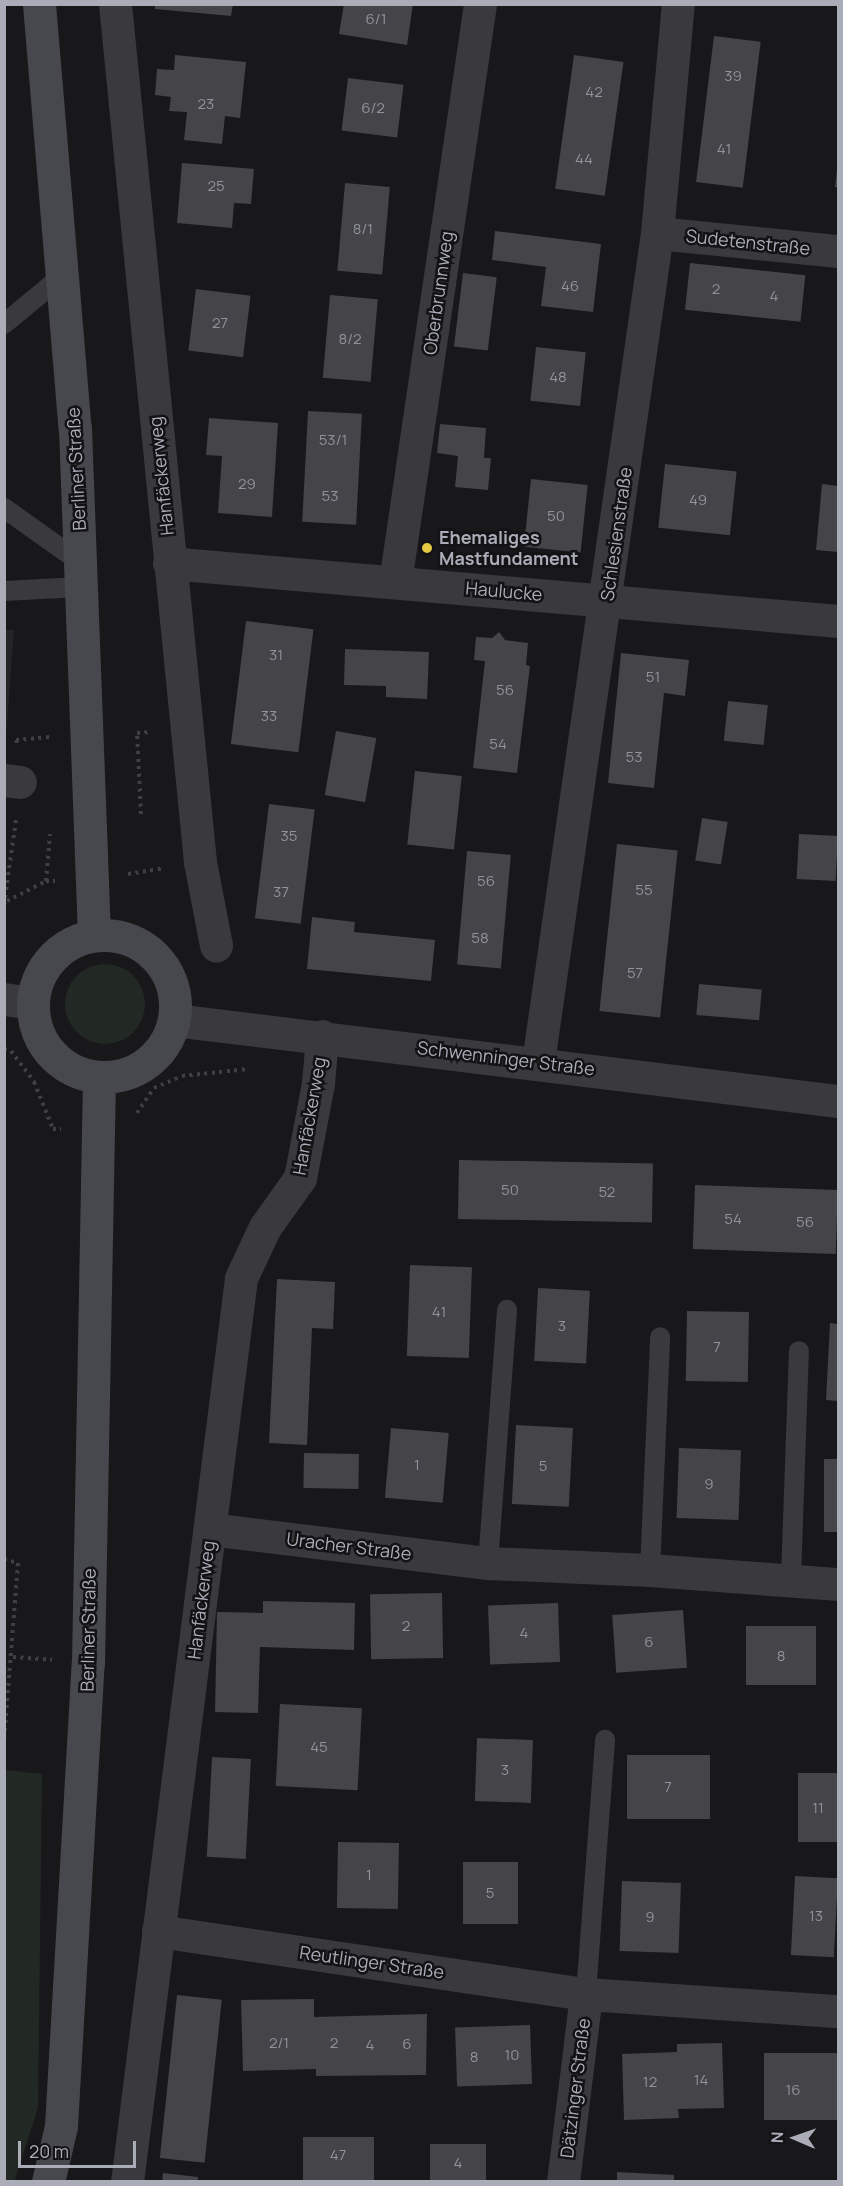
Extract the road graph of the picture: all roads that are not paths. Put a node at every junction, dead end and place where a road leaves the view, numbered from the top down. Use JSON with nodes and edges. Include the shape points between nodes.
{"nodes":[{"id":1,"x":39,"y":4,"type":"edge"},
{"id":2,"x":115,"y":4,"type":"edge"},
{"id":3,"x":480,"y":4,"type":"edge"},
{"id":4,"x":678,"y":4,"type":"edge"},
{"id":5,"x":657,"y":233,"type":"junction"},
{"id":6,"x":838,"y":251,"type":"edge"},
{"id":7,"x":62,"y":276,"type":"junction"},
{"id":8,"x":4,"y":324,"type":"edge"},
{"id":9,"x":4,"y":508,"type":"edge"},
{"id":10,"x":169,"y":563,"type":"junction"},
{"id":11,"x":80,"y":575,"type":"junction"},
{"id":12,"x":395,"y":582,"type":"junction"},
{"id":13,"x":4,"y":591,"type":"edge"},
{"id":14,"x":607,"y":600,"type":"junction"},
{"id":15,"x":838,"y":621,"type":"edge"},
{"id":16,"x":94,"y":935,"type":"junction"},
{"id":17,"x":216,"y":945,"type":"dead end"},
{"id":18,"x":19,"y":1001,"type":"edge"},
{"id":19,"x":174,"y":1020,"type":"junction"},
{"id":20,"x":322,"y":1036,"type":"junction"},
{"id":21,"x":538,"y":1062,"type":"junction"},
{"id":22,"x":99,"y":1077,"type":"junction"},
{"id":23,"x":838,"y":1101,"type":"edge"},
{"id":24,"x":507,"y":1311,"type":"dead end"},
{"id":25,"x":660,"y":1337,"type":"dead end"},
{"id":26,"x":800,"y":1351,"type":"dead end"},
{"id":27,"x":210,"y":1529,"type":"junction"},
{"id":28,"x":488,"y":1563,"type":"junction"},
{"id":29,"x":650,"y":1570,"type":"junction"},
{"id":30,"x":791,"y":1578,"type":"junction"},
{"id":31,"x":838,"y":1584,"type":"edge"},
{"id":32,"x":605,"y":1740,"type":"dead end"},
{"id":33,"x":158,"y":1931,"type":"junction"},
{"id":34,"x":586,"y":1994,"type":"junction"},
{"id":35,"x":838,"y":2011,"type":"edge"},
{"id":36,"x":48,"y":2181,"type":"edge"},
{"id":37,"x":127,"y":2181,"type":"edge"},
{"id":38,"x":563,"y":2181,"type":"edge"}],
"edges":[{"from":1,"to":7,"type":"main road","name":"Berliner Straße"},
{"from":2,"to":10,"type":"street","name":"Hanfäckerweg"},
{"from":3,"to":12,"type":"street","name":"Oberbrunnweg"},
{"from":4,"to":5,"type":"street","name":"Schlesienstraße"},
{"from":5,"to":6,"type":"street","name":"Sudetenstraße"},
{"from":5,"to":14,"type":"street","name":"Schlesienstraße"},
{"from":7,"to":8,"type":"lane"},
{"from":7,"to":11,"type":"main road","name":"Berliner Straße","via":[[75,429]]},
{"from":9,"to":11,"type":"lane"},
{"from":10,"to":12,"type":"street","name":"Haulucke"},
{"from":10,"to":17,"type":"street","name":"Hanfäckerweg","via":[[200,862]]},
{"from":11,"to":13,"type":"lane"},
{"from":11,"to":16,"type":"main road","name":"Berliner Straße"},
{"from":12,"to":14,"type":"street","name":"Haulucke"},
{"from":14,"to":15,"type":"street","name":"Haulucke"},
{"from":14,"to":21,"type":"street","name":"Schlesienstraße"},
{"from":16,"to":18,"type":"main road","via":[[59,951]]},
{"from":16,"to":19,"type":"main road","via":[[117,935],[138,943],[156,957],[169,975],[175,997]]},
{"from":18,"to":22,"type":"main road","via":[[59,1061],[78,1072]]},
{"from":19,"to":20,"type":"street","name":"Schwenninger Straße"},
{"from":19,"to":22,"type":"main road","via":[[165,1044],[147,1062],[124,1074]]},
{"from":20,"to":21,"type":"street","name":"Schwenninger Straße"},
{"from":20,"to":27,"type":"street","name":"Hanfäckerweg","via":[[318,1084],[300,1178],[265,1227],[241,1278]]},
{"from":21,"to":23,"type":"street","name":"Schwenninger Straße"},
{"from":22,"to":36,"type":"main road","name":"Berliner Straße","via":[[88,1662],[61,2126]]},
{"from":24,"to":28,"type":"lane"},
{"from":25,"to":29,"type":"lane"},
{"from":26,"to":30,"type":"lane"},
{"from":27,"to":28,"type":"street","name":"Uracher Straße"},
{"from":27,"to":33,"type":"street","name":"Hanfäckerweg"},
{"from":28,"to":29,"type":"street","name":"Uracher Straße"},
{"from":29,"to":30,"type":"street","name":"Uracher Straße"},
{"from":30,"to":31,"type":"street","name":"Uracher Straße"},
{"from":32,"to":34,"type":"lane"},
{"from":33,"to":34,"type":"street","name":"Reutlinger Straße"},
{"from":33,"to":37,"type":"street","name":"Hanfäckerweg"},
{"from":34,"to":35,"type":"street","name":"Reutlinger Straße"},
{"from":34,"to":38,"type":"street","name":"Dätzinger Straße"}]}
